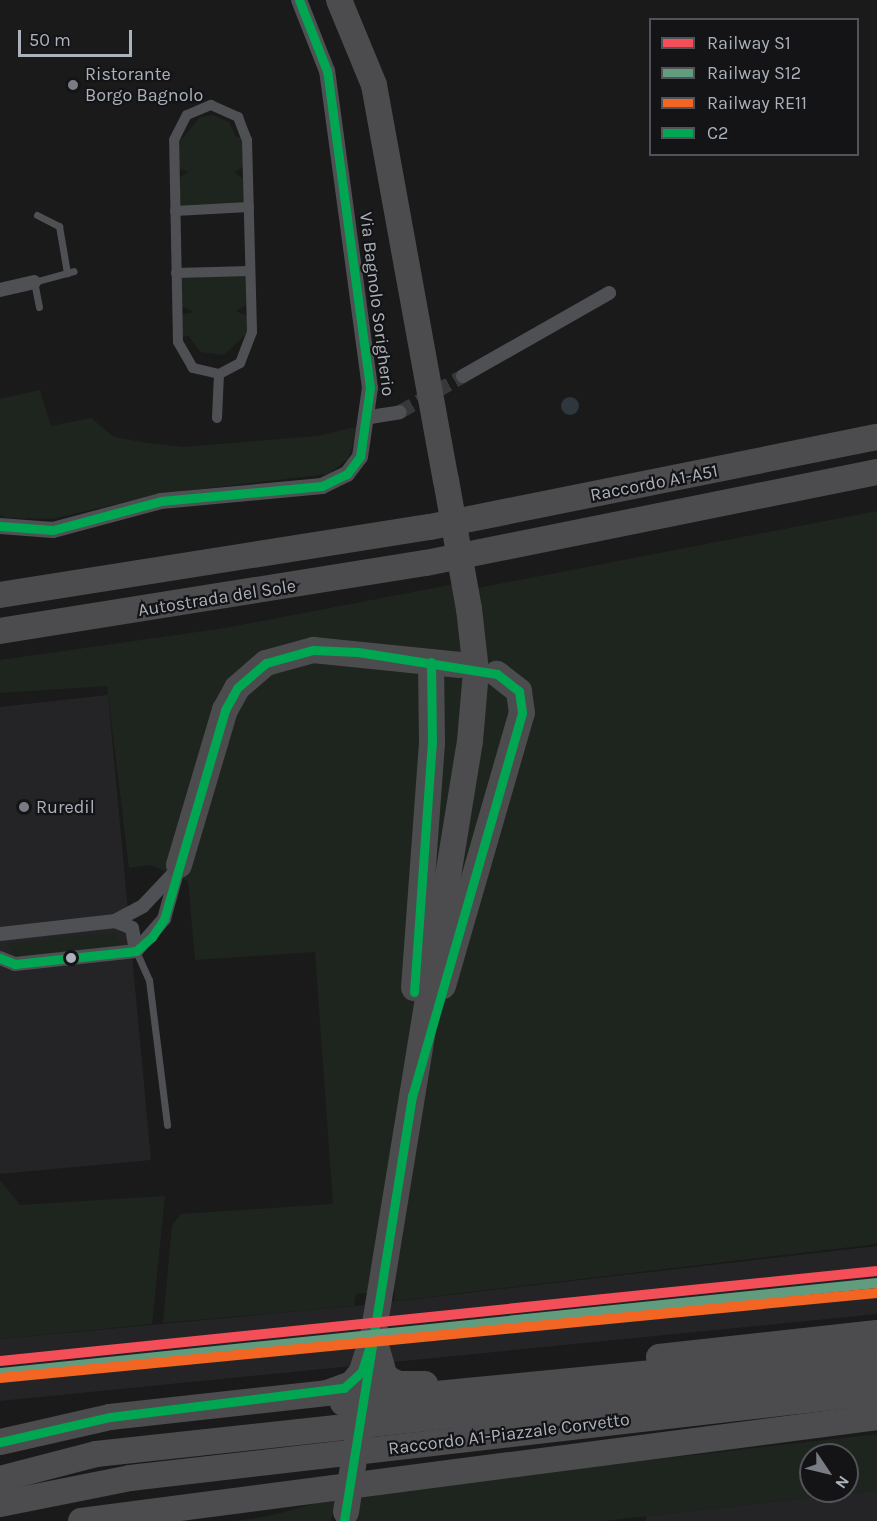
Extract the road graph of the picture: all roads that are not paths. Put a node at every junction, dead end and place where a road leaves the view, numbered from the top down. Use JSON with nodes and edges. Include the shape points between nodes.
{"nodes":[{"id":1,"x":299,"y":0,"type":"edge"},
{"id":2,"x":339,"y":0,"type":"edge"},
{"id":3,"x":249,"y":207,"type":"junction"},
{"id":4,"x":175,"y":211,"type":"junction"},
{"id":5,"x":37,"y":215,"type":"dead end"},
{"id":6,"x":250,"y":271,"type":"junction"},
{"id":7,"x":176,"y":273,"type":"junction"},
{"id":8,"x":34,"y":282,"type":"junction"},
{"id":9,"x":0,"y":290,"type":"edge"},
{"id":10,"x":609,"y":293,"type":"dead end"},
{"id":11,"x":39,"y":306,"type":"dead end"},
{"id":12,"x":219,"y":374,"type":"junction"},
{"id":13,"x":463,"y":376,"type":"tunnel mouth"},
{"id":14,"x":400,"y":412,"type":"tunnel mouth"},
{"id":15,"x":370,"y":417,"type":"junction"},
{"id":16,"x":217,"y":418,"type":"dead end"},
{"id":17,"x":877,"y":437,"type":"edge"},
{"id":18,"x":877,"y":472,"type":"edge"},
{"id":19,"x":0,"y":526,"type":"edge"},
{"id":20,"x":430,"y":527,"type":"joint"},
{"id":21,"x":433,"y":562,"type":"joint"},
{"id":22,"x":0,"y":596,"type":"edge"},
{"id":23,"x":0,"y":631,"type":"edge"},
{"id":24,"x":431,"y":662,"type":"junction"},
{"id":25,"x":460,"y":665,"type":"dead end"},
{"id":26,"x":496,"y":674,"type":"dead end"},
{"id":27,"x":179,"y":865,"type":"junction"},
{"id":28,"x":115,"y":921,"type":"junction"},
{"id":29,"x":3,"y":935,"type":"edge"},
{"id":30,"x":136,"y":951,"type":"junction"},
{"id":31,"x":0,"y":958,"type":"edge"},
{"id":32,"x":412,"y":1096,"type":"junction"},
{"id":33,"x":167,"y":1125,"type":"dead end"},
{"id":34,"x":877,"y":1333,"type":"edge"},
{"id":35,"x":373,"y":1336,"type":"junction"},
{"id":36,"x":877,"y":1351,"type":"edge"},
{"id":37,"x":877,"y":1369,"type":"edge"},
{"id":38,"x":877,"y":1392,"type":"edge"},
{"id":39,"x":877,"y":1416,"type":"edge"},
{"id":40,"x":0,"y":1442,"type":"edge"},
{"id":41,"x":0,"y":1459,"type":"edge"},
{"id":42,"x":0,"y":1479,"type":"edge"},
{"id":43,"x":0,"y":1504,"type":"edge"},
{"id":44,"x":144,"y":1515,"type":"edge"},
{"id":45,"x":345,"y":1516,"type":"edge"},
{"id":46,"x":81,"y":1521,"type":"edge"}],
"edges":[{"from":1,"to":15,"type":"street","name":"Via Bagnolo Sorigherio","via":[[319,39],[327,71]]},
{"from":2,"to":32,"type":"highway","bridge":true,"via":[[374,85],[469,609],[476,671],[473,715]]},
{"from":3,"to":4,"type":"street"},
{"from":3,"to":4,"type":"street","via":[[243,126],[231,111],[211,105],[187,115],[176,132]]},
{"from":3,"to":6,"type":"street"},
{"from":4,"to":7,"type":"street"},
{"from":5,"to":8,"type":"lane","via":[[58,225],[71,272]]},
{"from":6,"to":7,"type":"street"},
{"from":6,"to":12,"type":"street","via":[[249,347],[240,363]]},
{"from":7,"to":12,"type":"street","via":[[182,355],[201,372]]},
{"from":8,"to":9,"type":"street"},
{"from":8,"to":11,"type":"lane"},
{"from":10,"to":13,"type":"street"},
{"from":12,"to":16,"type":"street"},
{"from":14,"to":15,"type":"street"},
{"from":15,"to":19,"type":"street","name":"Via Bagnolo Sorigherio","via":[[354,466],[322,486],[161,501],[53,530]]},
{"from":17,"to":20,"type":"highway","name":"Raccordo A1-A51"},
{"from":18,"to":21,"type":"highway","name":"Raccordo A1-A51"},
{"from":20,"to":22,"type":"highway","name":"Autostrada del Sole"},
{"from":21,"to":23,"type":"highway","name":"Autostrada del Sole"},
{"from":24,"to":25,"type":"highway"},
{"from":24,"to":27,"type":"highway","via":[[313,650],[285,655],[251,674],[225,710]]},
{"from":24,"to":32,"type":"highway","via":[[432,743]]},
{"from":26,"to":32,"type":"highway","via":[[519,691],[522,712]]},
{"from":27,"to":28,"type":"street","via":[[143,906]]},
{"from":27,"to":30,"type":"street","via":[[164,919]]},
{"from":28,"to":29,"type":"street"},
{"from":28,"to":30,"type":"street","via":[[132,928]]},
{"from":30,"to":31,"type":"street","via":[[15,964]]},
{"from":30,"to":33,"type":"lane","via":[[149,980]]},
{"from":32,"to":35,"type":"highway"},
{"from":34,"to":35,"type":"highway","via":[[408,1385],[381,1374]]},
{"from":35,"to":40,"type":"highway","bridge":true,"via":[[362,1371],[344,1388],[110,1417]]},
{"from":35,"to":45,"type":"highway","bridge":true},
{"from":36,"to":41,"type":"highway","via":[[327,1405],[118,1431]]},
{"from":37,"to":42,"type":"highway","name":"Raccordo A1-Piazzale Corvetto","via":[[96,1454]]},
{"from":38,"to":43,"type":"highway","name":"Raccordo A1-Piazzale Corvetto","via":[[130,1478]]},
{"from":39,"to":44,"type":"highway"},
{"from":44,"to":46,"type":"highway"}]}
